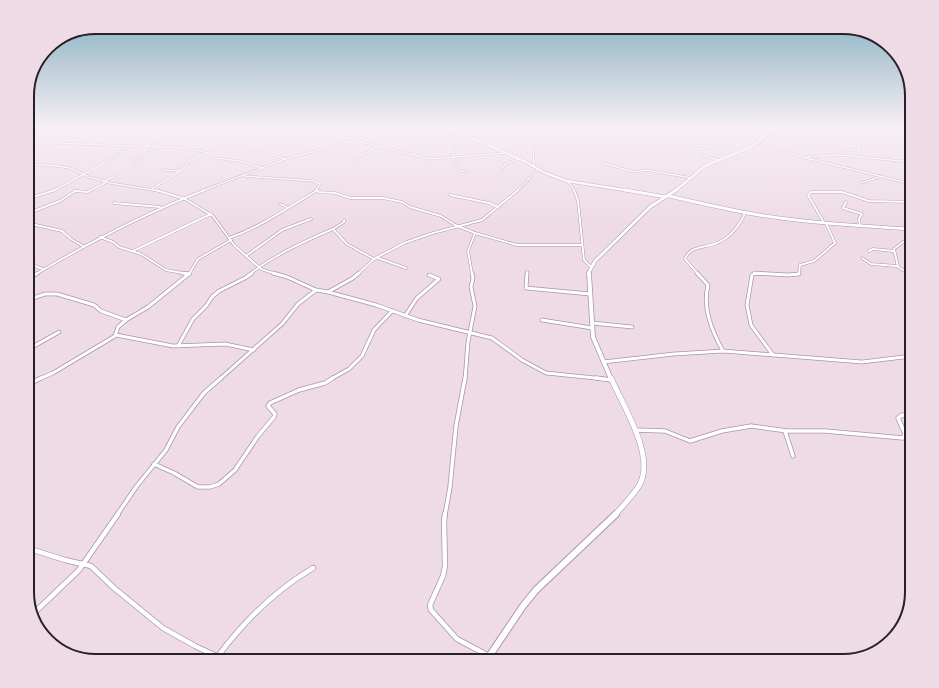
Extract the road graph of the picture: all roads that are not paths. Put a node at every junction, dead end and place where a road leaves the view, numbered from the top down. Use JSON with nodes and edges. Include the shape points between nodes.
{"nodes":[{"id":1,"x":111,"y":159,"type":"edge"},
{"id":2,"x":139,"y":159,"type":"edge"},
{"id":3,"x":194,"y":159,"type":"edge"},
{"id":4,"x":224,"y":159,"type":"edge"},
{"id":5,"x":286,"y":159,"type":"edge"},
{"id":6,"x":455,"y":159,"type":"edge"},
{"id":7,"x":519,"y":159,"type":"joint"},
{"id":8,"x":534,"y":159,"type":"edge"},
{"id":9,"x":715,"y":159,"type":"edge"},
{"id":10,"x":812,"y":159,"type":"edge"},
{"id":11,"x":881,"y":159,"type":"edge"},
{"id":12,"x":718,"y":160,"type":"joint"},
{"id":13,"x":905,"y":161,"type":"edge"},
{"id":14,"x":134,"y":162,"type":"dead end"},
{"id":15,"x":603,"y":163,"type":"dead end"},
{"id":16,"x":34,"y":165,"type":"edge"},
{"id":17,"x":534,"y":166,"type":"junction"},
{"id":18,"x":263,"y":168,"type":"junction"},
{"id":19,"x":539,"y":169,"type":"junction"},
{"id":20,"x":163,"y":170,"type":"dead end"},
{"id":21,"x":502,"y":170,"type":"dead end"},
{"id":22,"x":180,"y":171,"type":"junction"},
{"id":23,"x":467,"y":172,"type":"dead end"},
{"id":24,"x":85,"y":174,"type":"junction"},
{"id":25,"x":115,"y":175,"type":"dead end"},
{"id":26,"x":244,"y":176,"type":"junction"},
{"id":27,"x":879,"y":177,"type":"junction"},
{"id":28,"x":692,"y":178,"type":"junction"},
{"id":29,"x":567,"y":181,"type":"junction"},
{"id":30,"x":105,"y":182,"type":"junction"},
{"id":31,"x":861,"y":183,"type":"dead end"},
{"id":32,"x":905,"y":183,"type":"edge"},
{"id":33,"x":151,"y":189,"type":"junction"},
{"id":34,"x":316,"y":191,"type":"junction"},
{"id":35,"x":450,"y":195,"type":"dead end"},
{"id":36,"x":667,"y":196,"type":"junction"},
{"id":37,"x":34,"y":197,"type":"edge"},
{"id":38,"x":185,"y":198,"type":"junction"},
{"id":39,"x":846,"y":202,"type":"dead end"},
{"id":40,"x":905,"y":202,"type":"edge"},
{"id":41,"x":114,"y":203,"type":"dead end"},
{"id":42,"x":281,"y":204,"type":"dead end"},
{"id":43,"x":162,"y":207,"type":"junction"},
{"id":44,"x":498,"y":207,"type":"junction"},
{"id":45,"x":288,"y":208,"type":"junction"},
{"id":46,"x":34,"y":211,"type":"edge"},
{"id":47,"x":745,"y":213,"type":"junction"},
{"id":48,"x":211,"y":214,"type":"junction"},
{"id":49,"x":311,"y":219,"type":"dead end"},
{"id":50,"x":344,"y":220,"type":"dead end"},
{"id":51,"x":825,"y":223,"type":"junction"},
{"id":52,"x":34,"y":225,"type":"edge"},
{"id":53,"x":860,"y":226,"type":"junction"},
{"id":54,"x":460,"y":227,"type":"junction"},
{"id":55,"x":333,"y":229,"type":"junction"},
{"id":56,"x":905,"y":229,"type":"edge"},
{"id":57,"x":474,"y":233,"type":"junction"},
{"id":58,"x":100,"y":237,"type":"junction"},
{"id":59,"x":230,"y":239,"type":"junction"},
{"id":60,"x":905,"y":242,"type":"edge"},
{"id":61,"x":582,"y":245,"type":"junction"},
{"id":62,"x":83,"y":246,"type":"junction"},
{"id":63,"x":133,"y":251,"type":"junction"},
{"id":64,"x":869,"y":251,"type":"dead end"},
{"id":65,"x":894,"y":251,"type":"junction"},
{"id":66,"x":246,"y":256,"type":"junction"},
{"id":67,"x":376,"y":258,"type":"junction"},
{"id":68,"x":862,"y":258,"type":"dead end"},
{"id":69,"x":34,"y":265,"type":"edge"},
{"id":70,"x":897,"y":266,"type":"junction"},
{"id":71,"x":259,"y":267,"type":"junction"},
{"id":72,"x":591,"y":267,"type":"junction"},
{"id":73,"x":406,"y":268,"type":"dead end"},
{"id":74,"x":44,"y":269,"type":"junction"},
{"id":75,"x":905,"y":270,"type":"edge"},
{"id":76,"x":527,"y":272,"type":"dead end"},
{"id":77,"x":189,"y":274,"type":"junction"},
{"id":78,"x":34,"y":275,"type":"edge"},
{"id":79,"x":429,"y":275,"type":"dead end"},
{"id":80,"x":316,"y":290,"type":"junction"},
{"id":81,"x":328,"y":292,"type":"junction"},
{"id":82,"x":590,"y":294,"type":"junction"},
{"id":83,"x":34,"y":298,"type":"edge"},
{"id":84,"x":392,"y":310,"type":"junction"},
{"id":85,"x":405,"y":316,"type":"junction"},
{"id":86,"x":126,"y":320,"type":"junction"},
{"id":87,"x":542,"y":320,"type":"dead end"},
{"id":88,"x":592,"y":325,"type":"junction"},
{"id":89,"x":632,"y":327,"type":"dead end"},
{"id":90,"x":470,"y":331,"type":"junction"},
{"id":91,"x":59,"y":332,"type":"dead end"},
{"id":92,"x":116,"y":335,"type":"junction"},
{"id":93,"x":178,"y":346,"type":"junction"},
{"id":94,"x":34,"y":347,"type":"edge"},
{"id":95,"x":254,"y":350,"type":"junction"},
{"id":96,"x":723,"y":351,"type":"junction"},
{"id":97,"x":773,"y":355,"type":"junction"},
{"id":98,"x":905,"y":357,"type":"edge"},
{"id":99,"x":602,"y":362,"type":"junction"},
{"id":100,"x":611,"y":380,"type":"junction"},
{"id":101,"x":34,"y":382,"type":"edge"},
{"id":102,"x":905,"y":415,"type":"edge"},
{"id":103,"x":635,"y":430,"type":"junction"},
{"id":104,"x":785,"y":431,"type":"junction"},
{"id":105,"x":905,"y":434,"type":"edge"},
{"id":106,"x":905,"y":434,"type":"edge"},
{"id":107,"x":793,"y":456,"type":"dead end"},
{"id":108,"x":154,"y":464,"type":"junction"},
{"id":109,"x":34,"y":550,"type":"edge"},
{"id":110,"x":83,"y":565,"type":"junction"},
{"id":111,"x":313,"y":568,"type":"dead end"},
{"id":112,"x":37,"y":610,"type":"edge"},
{"id":113,"x":213,"y":654,"type":"edge"},
{"id":114,"x":219,"y":654,"type":"edge"},
{"id":115,"x":486,"y":654,"type":"edge"},
{"id":116,"x":491,"y":654,"type":"edge"}],
"edges":[{"from":1,"to":24,"type":"street"},
{"from":2,"to":14,"type":"street"},
{"from":3,"to":22,"type":"street"},
{"from":4,"to":18,"type":"street"},
{"from":5,"to":18,"type":"street"},
{"from":6,"to":23,"type":"street","via":[[460,171]]},
{"from":7,"to":17,"type":"main road"},
{"from":7,"to":21,"type":"street","via":[[505,164]]},
{"from":8,"to":17,"type":"street"},
{"from":9,"to":12,"type":"street"},
{"from":10,"to":27,"type":"street"},
{"from":11,"to":13,"type":"street"},
{"from":12,"to":28,"type":"main road","via":[[700,170]]},
{"from":15,"to":28,"type":"street","via":[[634,172],[646,170]]},
{"from":16,"to":24,"type":"street","via":[[59,166]]},
{"from":17,"to":19,"type":"main road"},
{"from":18,"to":26,"type":"street"},
{"from":19,"to":29,"type":"main road"},
{"from":19,"to":44,"type":"street","via":[[523,187]]},
{"from":20,"to":22,"type":"street"},
{"from":22,"to":33,"type":"street"},
{"from":24,"to":30,"type":"street"},
{"from":24,"to":37,"type":"street","via":[[54,190]]},
{"from":25,"to":30,"type":"street"},
{"from":26,"to":34,"type":"street","via":[[314,182],[320,185]]},
{"from":26,"to":38,"type":"street"},
{"from":27,"to":31,"type":"street"},
{"from":27,"to":32,"type":"street"},
{"from":28,"to":36,"type":"main road"},
{"from":29,"to":36,"type":"main road"},
{"from":29,"to":61,"type":"street","via":[[578,201]]},
{"from":30,"to":33,"type":"street"},
{"from":30,"to":46,"type":"street","via":[[88,192],[76,191],[60,201]]},
{"from":33,"to":38,"type":"street"},
{"from":34,"to":45,"type":"street"},
{"from":34,"to":54,"type":"street","via":[[350,198],[383,198],[402,202],[410,207],[441,216]]},
{"from":35,"to":44,"type":"street"},
{"from":36,"to":47,"type":"main road"},
{"from":36,"to":72,"type":"main road","via":[[642,214]]},
{"from":38,"to":43,"type":"street"},
{"from":38,"to":48,"type":"street"},
{"from":39,"to":53,"type":"street","via":[[843,208],[862,214],[859,219]]},
{"from":40,"to":51,"type":"street","via":[[869,201],[842,192],[811,192],[808,195],[810,200]]},
{"from":41,"to":43,"type":"street"},
{"from":42,"to":45,"type":"street"},
{"from":43,"to":58,"type":"street"},
{"from":44,"to":54,"type":"street","via":[[482,220]]},
{"from":45,"to":59,"type":"street"},
{"from":47,"to":51,"type":"main road"},
{"from":47,"to":96,"type":"street","via":[[736,228],[721,241],[695,249],[687,254],[685,259],[708,285],[706,292],[710,323]]},
{"from":48,"to":59,"type":"street"},
{"from":48,"to":63,"type":"street"},
{"from":49,"to":66,"type":"street","via":[[282,230]]},
{"from":50,"to":55,"type":"street"},
{"from":51,"to":53,"type":"main road"},
{"from":51,"to":97,"type":"street","via":[[835,243],[814,261],[800,265],[799,274],[752,275],[747,305],[751,325]]},
{"from":52,"to":62,"type":"street","via":[[62,231]]},
{"from":53,"to":56,"type":"main road"},
{"from":54,"to":57,"type":"street"},
{"from":54,"to":67,"type":"street","via":[[413,239]]},
{"from":55,"to":67,"type":"street","via":[[347,244]]},
{"from":55,"to":71,"type":"street"},
{"from":57,"to":61,"type":"street","via":[[517,245]]},
{"from":57,"to":90,"type":"street","via":[[468,251],[475,306]]},
{"from":58,"to":62,"type":"street"},
{"from":58,"to":63,"type":"street","via":[[118,247]]},
{"from":59,"to":66,"type":"street"},
{"from":59,"to":77,"type":"street","via":[[202,255]]},
{"from":60,"to":65,"type":"street","via":[[894,247]]},
{"from":61,"to":72,"type":"street","via":[[584,260]]},
{"from":62,"to":74,"type":"street"},
{"from":63,"to":77,"type":"street","via":[[166,270]]},
{"from":64,"to":65,"type":"street"},
{"from":65,"to":70,"type":"street"},
{"from":66,"to":71,"type":"street"},
{"from":67,"to":73,"type":"street"},
{"from":67,"to":81,"type":"street","via":[[353,278]]},
{"from":68,"to":70,"type":"street","via":[[871,264]]},
{"from":69,"to":74,"type":"street"},
{"from":70,"to":75,"type":"street"},
{"from":71,"to":80,"type":"street"},
{"from":71,"to":93,"type":"street","via":[[245,278],[212,296],[193,319]]},
{"from":72,"to":82,"type":"main road","via":[[588,274]]},
{"from":74,"to":78,"type":"street"},
{"from":76,"to":82,"type":"street","via":[[526,288]]},
{"from":77,"to":86,"type":"street","via":[[148,307]]},
{"from":79,"to":85,"type":"street","via":[[439,279],[417,298]]},
{"from":80,"to":81,"type":"street"},
{"from":80,"to":95,"type":"street","via":[[298,304],[282,324]]},
{"from":81,"to":84,"type":"street"},
{"from":82,"to":88,"type":"main road"},
{"from":83,"to":86,"type":"street","via":[[58,294],[94,305],[101,311]]},
{"from":84,"to":85,"type":"street"},
{"from":84,"to":108,"type":"street","via":[[374,330],[362,356],[348,369],[325,383],[299,390],[268,404],[275,414],[273,418],[240,464],[221,481],[207,488],[195,486],[177,474]]},
{"from":85,"to":90,"type":"street"},
{"from":86,"to":92,"type":"street","via":[[118,327]]},
{"from":87,"to":88,"type":"street"},
{"from":88,"to":89,"type":"street"},
{"from":88,"to":99,"type":"main road","via":[[593,337]]},
{"from":90,"to":100,"type":"street","via":[[492,338],[522,360],[546,372]]},
{"from":90,"to":115,"type":"street","via":[[467,369],[456,426],[444,521],[445,566],[430,605],[431,610],[457,639]]},
{"from":91,"to":94,"type":"street"},
{"from":92,"to":93,"type":"street"},
{"from":92,"to":101,"type":"street"},
{"from":93,"to":95,"type":"street","via":[[225,344]]},
{"from":95,"to":108,"type":"street","via":[[204,393]]},
{"from":96,"to":97,"type":"street"},
{"from":96,"to":99,"type":"street"},
{"from":97,"to":98,"type":"street","via":[[862,362]]},
{"from":99,"to":100,"type":"main road"},
{"from":100,"to":103,"type":"main road"},
{"from":102,"to":105,"type":"street","via":[[898,418]]},
{"from":103,"to":104,"type":"street","via":[[665,432],[690,441],[744,426]]},
{"from":103,"to":116,"type":"main road","via":[[644,453],[645,470],[640,484],[610,520],[527,601]]},
{"from":104,"to":106,"type":"street","via":[[824,431],[900,438]]},
{"from":104,"to":107,"type":"street"},
{"from":108,"to":110,"type":"street"},
{"from":109,"to":110,"type":"street"},
{"from":110,"to":112,"type":"street","via":[[74,577]]},
{"from":110,"to":113,"type":"street","via":[[95,569],[163,628]]},
{"from":111,"to":114,"type":"street","via":[[295,577],[265,600]]}]}
